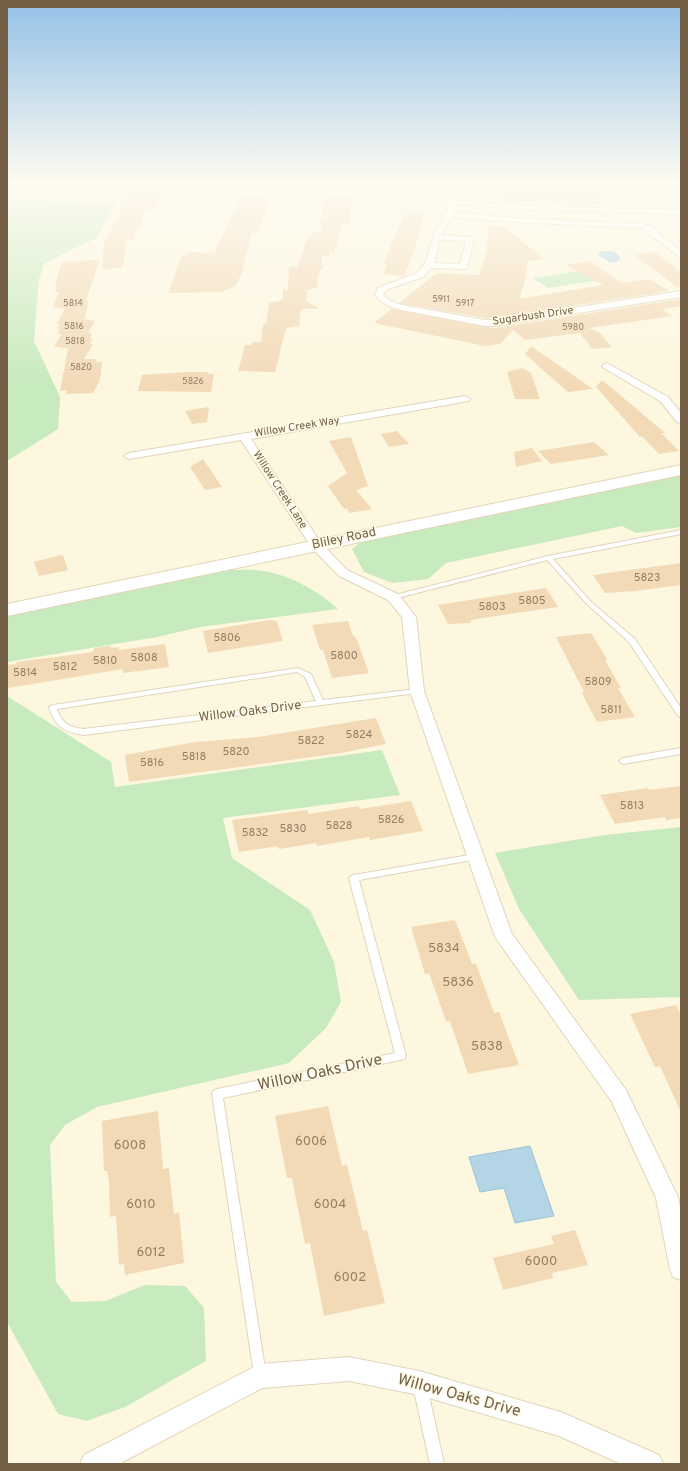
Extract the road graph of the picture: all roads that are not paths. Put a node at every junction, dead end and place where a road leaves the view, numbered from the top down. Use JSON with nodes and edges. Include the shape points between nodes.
{"nodes":[{"id":1,"x":433,"y":250,"type":"edge"},
{"id":2,"x":468,"y":250,"type":"edge"},
{"id":3,"x":673,"y":250,"type":"edge"},
{"id":4,"x":681,"y":256,"type":"edge"},
{"id":5,"x":429,"y":265,"type":"junction"},
{"id":6,"x":681,"y":294,"type":"edge"},
{"id":7,"x":607,"y":366,"type":"dead end"},
{"id":8,"x":465,"y":399,"type":"dead end"},
{"id":9,"x":681,"y":420,"type":"edge"},
{"id":10,"x":244,"y":436,"type":"junction"},
{"id":11,"x":129,"y":456,"type":"dead end"},
{"id":12,"x":681,"y":470,"type":"edge"},
{"id":13,"x":681,"y":532,"type":"edge"},
{"id":14,"x":316,"y":545,"type":"junction"},
{"id":15,"x":548,"y":558,"type":"junction"},
{"id":16,"x":393,"y":597,"type":"junction"},
{"id":17,"x":7,"y":610,"type":"edge"},
{"id":18,"x":417,"y":691,"type":"junction"},
{"id":19,"x":321,"y":703,"type":"junction"},
{"id":20,"x":681,"y":714,"type":"edge"},
{"id":21,"x":681,"y":752,"type":"edge"},
{"id":22,"x":623,"y":760,"type":"dead end"},
{"id":23,"x":475,"y":857,"type":"junction"},
{"id":24,"x":681,"y":1269,"type":"edge"},
{"id":25,"x":260,"y":1376,"type":"junction"},
{"id":26,"x":419,"y":1383,"type":"junction"},
{"id":27,"x":93,"y":1464,"type":"edge"},
{"id":28,"x":437,"y":1464,"type":"edge"},
{"id":29,"x":650,"y":1464,"type":"edge"}],
"edges":[{"from":1,"to":5,"type":"street"},
{"from":2,"to":5,"type":"street","via":[[464,267]]},
{"from":3,"to":4,"type":"street"},
{"from":5,"to":6,"type":"street","name":"Sugarbush Drive","via":[[420,275],[382,288],[379,295],[386,302],[396,306],[495,323]]},
{"from":7,"to":9,"type":"street","via":[[664,399]]},
{"from":8,"to":10,"type":"street","name":"Willow Creek Way"},
{"from":10,"to":11,"type":"street","name":"Willow Creek Way"},
{"from":10,"to":14,"type":"street","name":"Willow Creek Lane"},
{"from":12,"to":14,"type":"street","name":"Bliley Road"},
{"from":13,"to":15,"type":"lane"},
{"from":14,"to":16,"type":"street","via":[[344,573]]},
{"from":14,"to":17,"type":"street","name":"Bliley Road"},
{"from":15,"to":16,"type":"lane"},
{"from":15,"to":20,"type":"lane","via":[[589,603],[632,641]]},
{"from":16,"to":18,"type":"street","via":[[409,617]]},
{"from":18,"to":19,"type":"lane","name":"Willow Oaks Drive"},
{"from":18,"to":23,"type":"street"},
{"from":19,"to":19,"type":"lane","name":"Willow Oaks Drive","via":[[83,732],[67,729],[56,718],[53,707],[298,670],[308,676]]},
{"from":21,"to":22,"type":"lane"},
{"from":23,"to":24,"type":"street","via":[[504,937],[619,1096],[667,1197]]},
{"from":23,"to":25,"type":"lane","name":"Willow Oaks Drive","via":[[354,878],[401,1056],[217,1094]]},
{"from":25,"to":26,"type":"street","name":"Willow Oaks Drive","via":[[349,1369]]},
{"from":25,"to":27,"type":"street","name":"Willow Oaks Drive"},
{"from":26,"to":28,"type":"lane"},
{"from":26,"to":29,"type":"street","name":"Willow Oaks Drive","via":[[561,1424]]}]}
